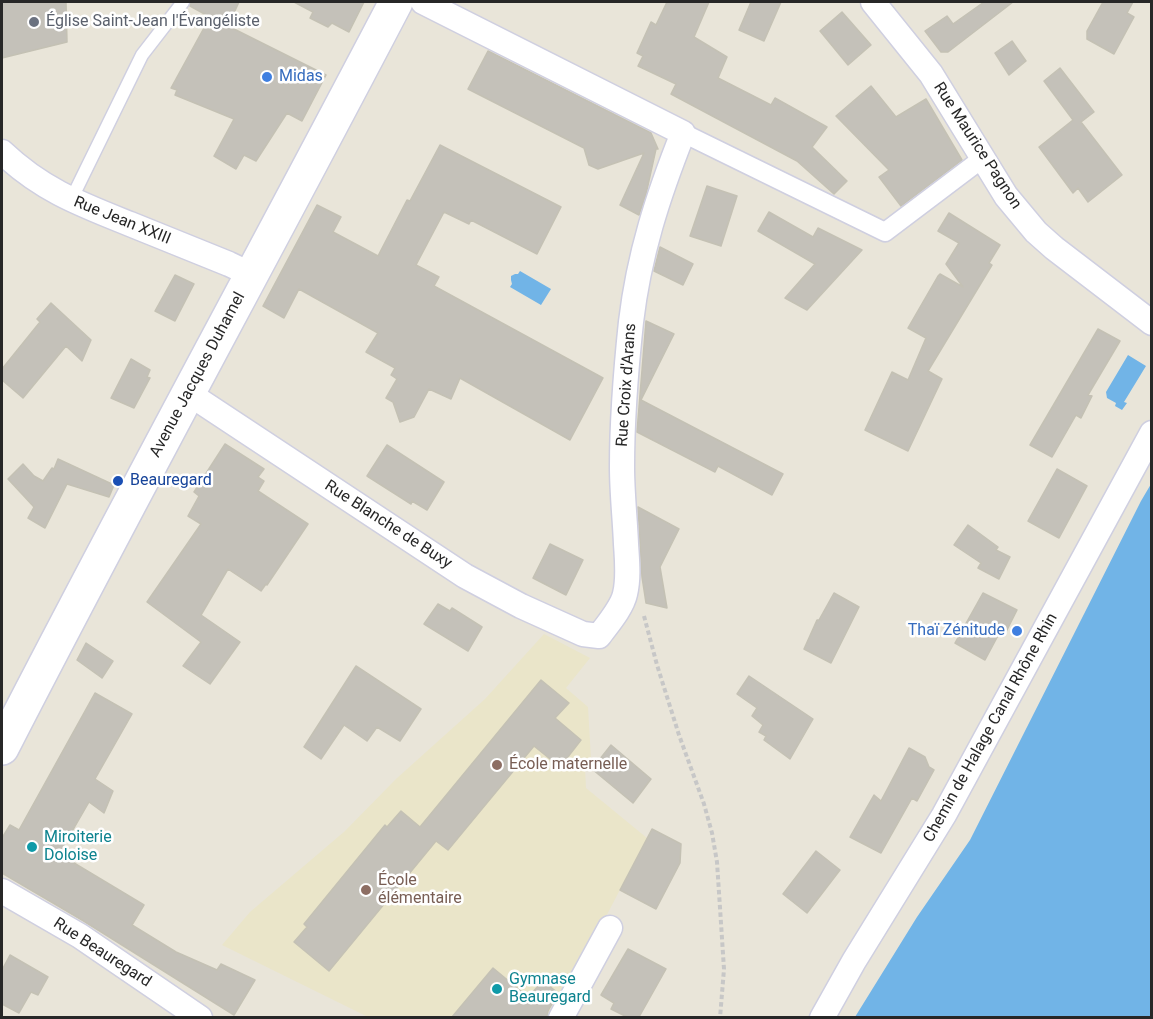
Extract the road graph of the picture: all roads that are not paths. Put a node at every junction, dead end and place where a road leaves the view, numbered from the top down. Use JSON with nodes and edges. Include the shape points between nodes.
{"nodes":[{"id":1,"x":183,"y":2,"type":"edge"},
{"id":2,"x":396,"y":2,"type":"edge"},
{"id":3,"x":423,"y":2,"type":"edge"},
{"id":4,"x":873,"y":2,"type":"edge"},
{"id":5,"x":682,"y":133,"type":"junction"},
{"id":6,"x":2,"y":152,"type":"edge"},
{"id":7,"x":983,"y":158,"type":"junction"},
{"id":8,"x":71,"y":200,"type":"junction"},
{"id":9,"x":252,"y":276,"type":"junction"},
{"id":10,"x":1152,"y":323,"type":"edge"},
{"id":11,"x":188,"y":393,"type":"junction"},
{"id":12,"x":1152,"y":433,"type":"edge"},
{"id":13,"x":598,"y":636,"type":"joint"},
{"id":14,"x":2,"y":748,"type":"edge"},
{"id":15,"x":2,"y":891,"type":"edge"},
{"id":16,"x":610,"y":928,"type":"dead end"},
{"id":17,"x":200,"y":1017,"type":"edge"},
{"id":18,"x":561,"y":1017,"type":"edge"},
{"id":19,"x":822,"y":1017,"type":"edge"}],
"edges":[{"from":1,"to":8,"type":"lane","via":[[142,55]]},
{"from":2,"to":9,"type":"main road","name":"Avenue Jacques Duhamel"},
{"from":3,"to":5,"type":"street"},
{"from":4,"to":7,"type":"street","name":"Rue Maurice Pagnon","via":[[931,74]]},
{"from":5,"to":7,"type":"street","via":[[885,232]]},
{"from":5,"to":13,"type":"street","name":"Rue Croix d'Arans","via":[[644,246],[631,321],[622,467],[625,596]]},
{"from":6,"to":8,"type":"street","name":"Rue Jean XXIII","via":[[17,167]]},
{"from":7,"to":10,"type":"street","name":"Rue Maurice Pagnon","via":[[1006,196],[1036,232]]},
{"from":8,"to":9,"type":"street","name":"Rue Jean XXIII"},
{"from":9,"to":11,"type":"main road","name":"Avenue Jacques Duhamel"},
{"from":11,"to":13,"type":"street","name":"Rue Blanche de Buxy","via":[[465,576],[531,611],[583,634]]},
{"from":11,"to":14,"type":"main road","name":"Avenue Jacques Duhamel"},
{"from":12,"to":19,"type":"street","name":"Chemin de Halage Canal Rhône Rhin","via":[[944,815]]},
{"from":15,"to":17,"type":"street","name":"Rue Beauregard","via":[[80,936]]},
{"from":16,"to":18,"type":"street"}]}
